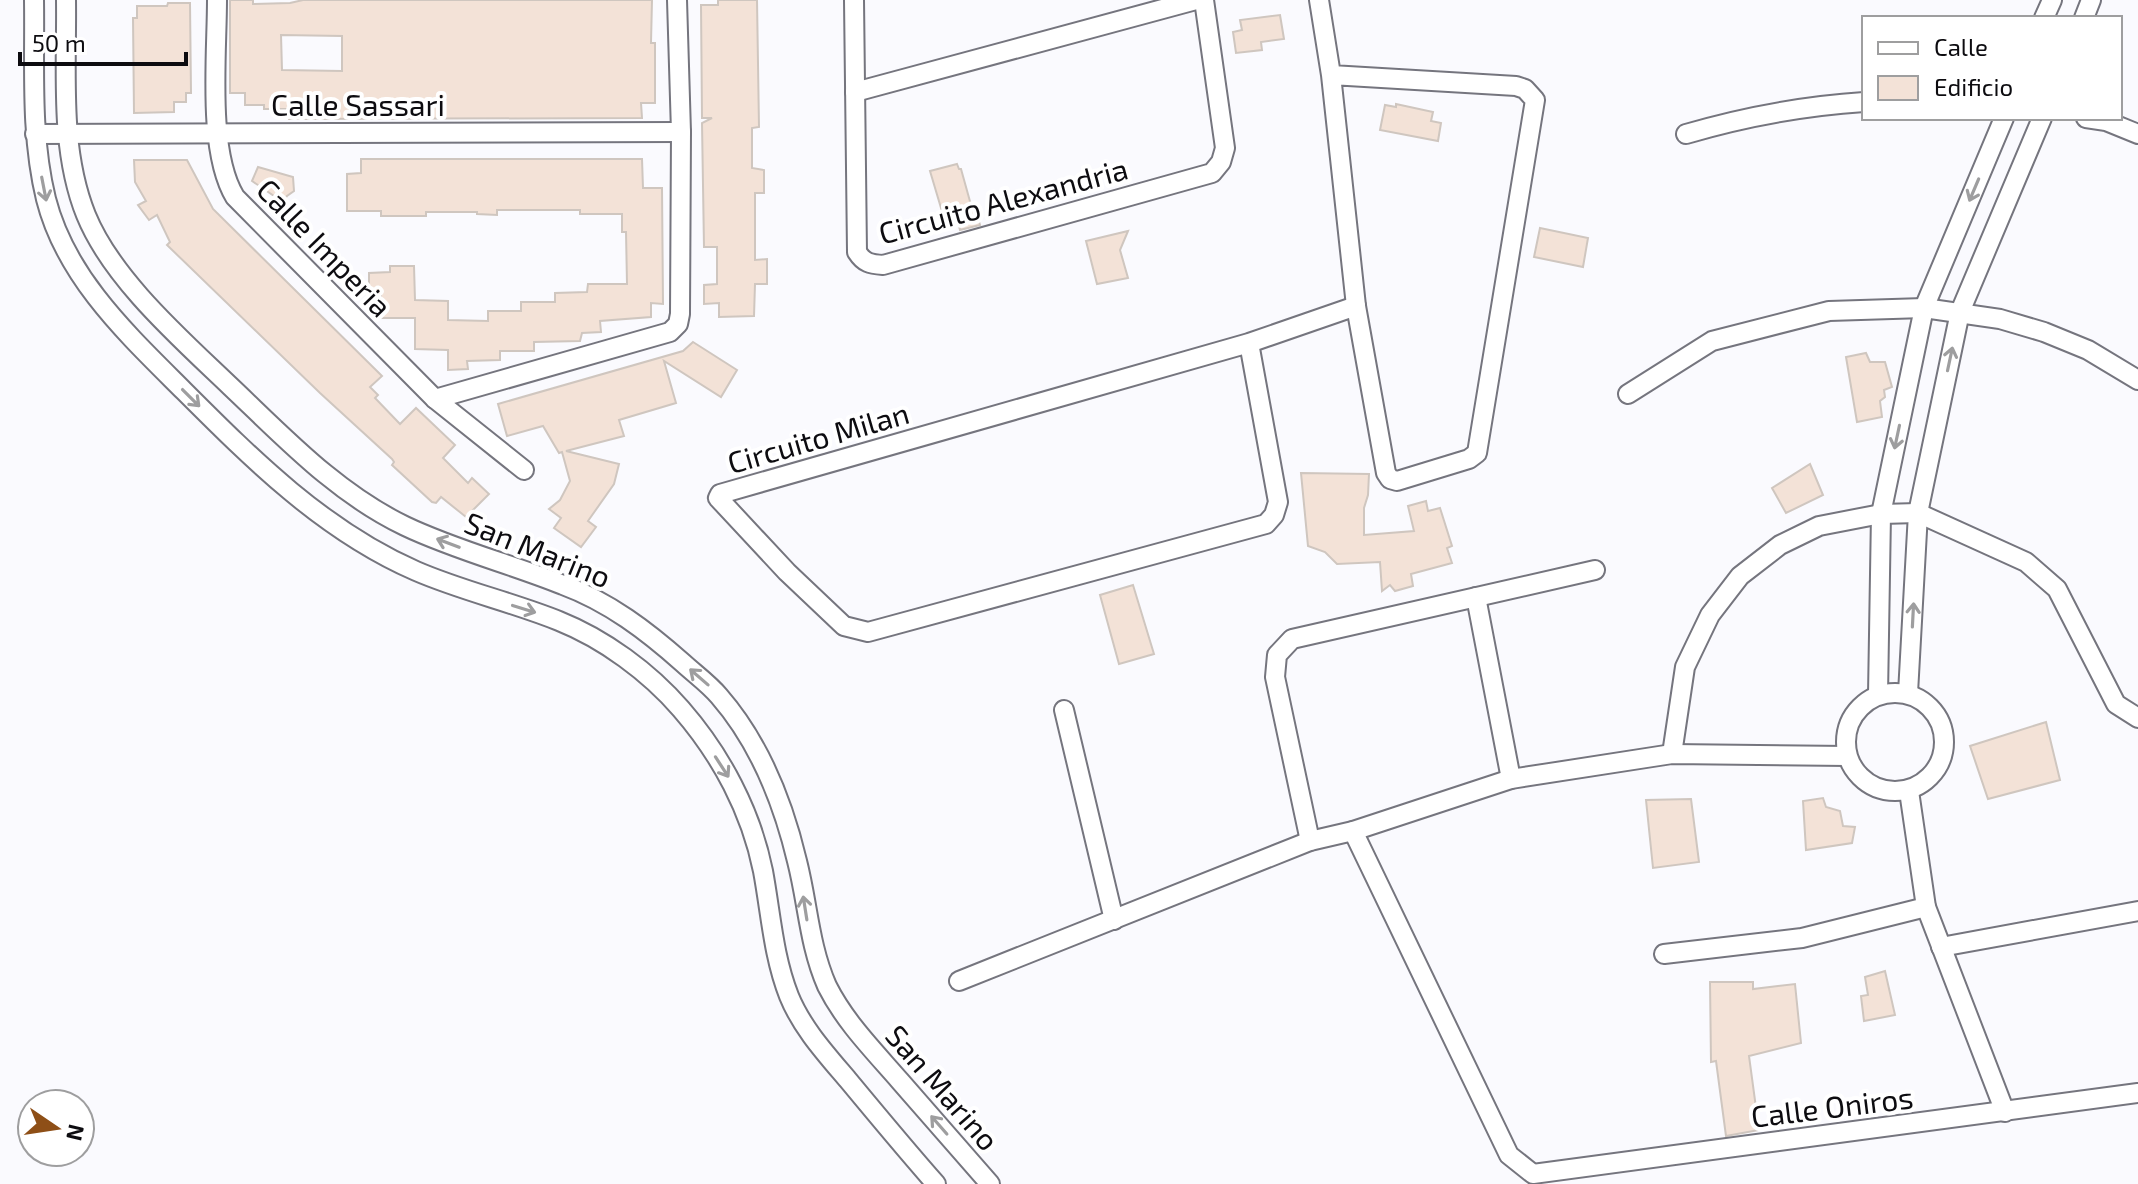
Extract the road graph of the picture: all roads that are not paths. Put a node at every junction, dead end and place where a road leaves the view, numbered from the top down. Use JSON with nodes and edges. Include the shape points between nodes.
{"nodes":[{"id":1,"x":34,"y":0,"type":"edge"},
{"id":2,"x":66,"y":0,"type":"edge"},
{"id":3,"x":217,"y":0,"type":"edge"},
{"id":4,"x":677,"y":0,"type":"edge"},
{"id":5,"x":854,"y":0,"type":"edge"},
{"id":6,"x":1196,"y":0,"type":"edge"},
{"id":7,"x":1204,"y":0,"type":"edge"},
{"id":8,"x":1319,"y":0,"type":"edge"},
{"id":9,"x":1331,"y":75,"type":"junction"},
{"id":10,"x":855,"y":92,"type":"junction"},
{"id":11,"x":1862,"y":102,"type":"edge"},
{"id":12,"x":2003,"y":120,"type":"edge"},
{"id":13,"x":2041,"y":120,"type":"edge"},
{"id":14,"x":2099,"y":120,"type":"edge"},
{"id":15,"x":217,"y":131,"type":"junction"},
{"id":16,"x":681,"y":132,"type":"junction"},
{"id":17,"x":67,"y":133,"type":"junction"},
{"id":18,"x":35,"y":134,"type":"junction"},
{"id":19,"x":1686,"y":134,"type":"dead end"},
{"id":20,"x":2138,"y":134,"type":"edge"},
{"id":21,"x":145,"y":302,"type":"junction"},
{"id":22,"x":1356,"y":306,"type":"junction"},
{"id":23,"x":1924,"y":308,"type":"junction"},
{"id":24,"x":1960,"y":312,"type":"junction"},
{"id":25,"x":118,"y":325,"type":"junction"},
{"id":26,"x":1249,"y":343,"type":"junction"},
{"id":27,"x":2138,"y":380,"type":"edge"},
{"id":28,"x":1628,"y":394,"type":"dead end"},
{"id":29,"x":435,"y":399,"type":"junction"},
{"id":30,"x":524,"y":470,"type":"dead end"},
{"id":31,"x":1918,"y":513,"type":"junction"},
{"id":32,"x":1881,"y":514,"type":"junction"},
{"id":33,"x":1595,"y":570,"type":"dead end"},
{"id":34,"x":1476,"y":597,"type":"junction"},
{"id":35,"x":1908,"y":693,"type":"junction"},
{"id":36,"x":1878,"y":695,"type":"junction"},
{"id":37,"x":1064,"y":710,"type":"dead end"},
{"id":38,"x":2137,"y":718,"type":"edge"},
{"id":39,"x":1672,"y":754,"type":"junction"},
{"id":40,"x":1847,"y":756,"type":"junction"},
{"id":41,"x":1511,"y":779,"type":"junction"},
{"id":42,"x":1909,"y":791,"type":"junction"},
{"id":43,"x":1353,"y":831,"type":"junction"},
{"id":44,"x":1310,"y":841,"type":"junction"},
{"id":45,"x":1926,"y":907,"type":"junction"},
{"id":46,"x":2138,"y":911,"type":"edge"},
{"id":47,"x":1114,"y":920,"type":"junction"},
{"id":48,"x":1941,"y":947,"type":"junction"},
{"id":49,"x":1664,"y":954,"type":"dead end"},
{"id":50,"x":959,"y":981,"type":"dead end"},
{"id":51,"x":2138,"y":1093,"type":"edge"},
{"id":52,"x":2005,"y":1112,"type":"junction"},
{"id":53,"x":936,"y":1184,"type":"edge"},
{"id":54,"x":990,"y":1184,"type":"edge"}],
"edges":[{"from":1,"to":18,"type":"street","name":"San Marino"},
{"from":2,"to":17,"type":"street","name":"San Marino"},
{"from":3,"to":15,"type":"street","name":"Calle Imperia"},
{"from":4,"to":16,"type":"street"},
{"from":5,"to":10,"type":"street","name":"Circuito Alexandria"},
{"from":6,"to":10,"type":"street"},
{"from":7,"to":10,"type":"street","name":"Circuito Alexandria","via":[[1225,148],[1212,173],[883,265],[862,260],[857,252]]},
{"from":8,"to":9,"type":"street"},
{"from":9,"to":22,"type":"street"},
{"from":9,"to":22,"type":"street","via":[[1516,86],[1531,93],[1535,106],[1477,453],[1390,479]]},
{"from":11,"to":19,"type":"street","via":[[1742,117]]},
{"from":12,"to":23,"type":"street","one_way":true},
{"from":13,"to":24,"type":"street"},
{"from":14,"to":20,"type":"street"},
{"from":15,"to":16,"type":"street","name":"Calle Sassari"},
{"from":15,"to":17,"type":"street","name":"Calle Sassari"},
{"from":15,"to":29,"type":"street","name":"Calle Imperia","via":[[226,182],[235,197]]},
{"from":16,"to":29,"type":"street","via":[[678,324],[670,332]]},
{"from":17,"to":18,"type":"street","name":"Calle Sassari"},
{"from":17,"to":21,"type":"street","name":"San Marino","via":[[86,216]]},
{"from":18,"to":25,"type":"street","name":"San Marino","one_way":true,"via":[[45,198],[62,245]]},
{"from":21,"to":25,"type":"street"},
{"from":54,"to":21,"type":"street","name":"San Marino","one_way":true,"via":[[852,1026],[829,990],[809,931],[783,808],[758,752],[716,692],[647,631],[602,602],[404,526],[358,498],[323,474]]},
{"from":22,"to":26,"type":"street","name":"Circuito Milan"},
{"from":23,"to":24,"type":"street"},
{"from":23,"to":28,"type":"street","via":[[1829,311],[1712,341]]},
{"from":23,"to":32,"type":"street","one_way":true},
{"from":24,"to":27,"type":"street","via":[[2044,332]]},
{"from":31,"to":24,"type":"street","one_way":true},
{"from":25,"to":53,"type":"street","name":"San Marino","one_way":true,"via":[[225,431],[337,528],[416,571],[561,621],[648,675],[677,704],[731,780],[753,833],[779,966],[807,1031]]},
{"from":26,"to":26,"type":"street","name":"Circuito Milan","via":[[720,494],[718,498],[844,626],[868,632],[1266,524],[1278,502]]},
{"from":29,"to":30,"type":"street","name":"Calle Imperia"},
{"from":31,"to":32,"type":"street"},
{"from":35,"to":31,"type":"street","one_way":true},
{"from":31,"to":38,"type":"street","via":[[2026,562],[2057,589],[2116,704]]},
{"from":32,"to":36,"type":"street"},
{"from":32,"to":39,"type":"street","via":[[1819,526],[1780,545],[1740,576],[1710,615],[1685,667]]},
{"from":33,"to":34,"type":"street"},
{"from":34,"to":41,"type":"street"},
{"from":34,"to":44,"type":"street","via":[[1292,639],[1277,655],[1275,677]]},
{"from":35,"to":36,"type":"street"},
{"from":35,"to":42,"type":"street","via":[[1931,706],[1944,729],[1944,755],[1932,778]]},
{"from":36,"to":40,"type":"street","via":[[1859,707],[1847,730]]},
{"from":37,"to":47,"type":"street"},
{"from":39,"to":40,"type":"street"},
{"from":39,"to":41,"type":"street"},
{"from":40,"to":42,"type":"street","via":[[1860,779],[1883,792]]},
{"from":41,"to":43,"type":"street"},
{"from":42,"to":45,"type":"street"},
{"from":43,"to":44,"type":"street"},
{"from":43,"to":52,"type":"street","name":"Calle Oniros","via":[[1509,1155],[1533,1174]]},
{"from":44,"to":47,"type":"street"},
{"from":45,"to":48,"type":"street"},
{"from":45,"to":49,"type":"street","via":[[1802,938]]},
{"from":46,"to":48,"type":"street"},
{"from":47,"to":50,"type":"street"},
{"from":48,"to":52,"type":"street"},
{"from":51,"to":52,"type":"street","name":"Calle Oniros"}]}
